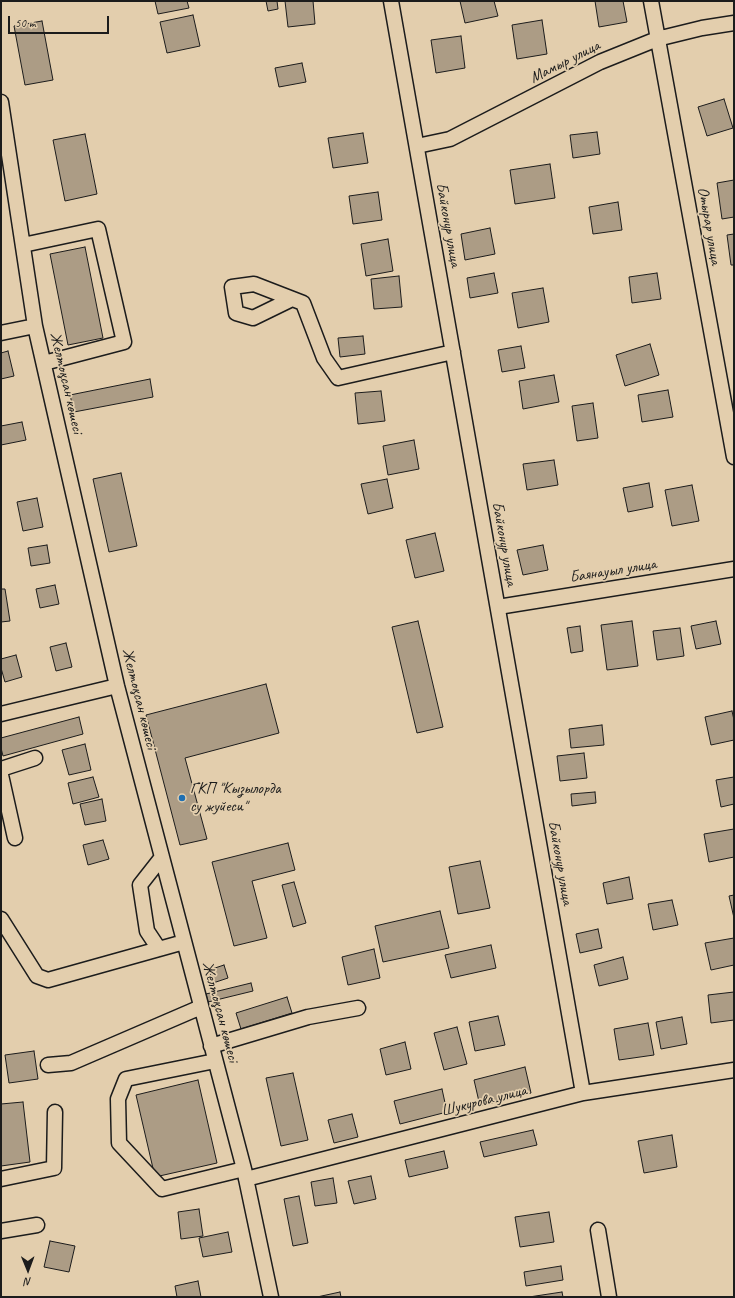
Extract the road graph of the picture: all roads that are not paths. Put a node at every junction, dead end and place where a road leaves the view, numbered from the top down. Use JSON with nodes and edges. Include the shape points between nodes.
{"nodes":[{"id":1,"x":391,"y":1,"type":"edge"},
{"id":2,"x":652,"y":1,"type":"edge"},
{"id":3,"x":734,"y":23,"type":"edge"},
{"id":4,"x":658,"y":39,"type":"junction"},
{"id":5,"x":1,"y":102,"type":"edge"},
{"id":6,"x":417,"y":146,"type":"junction"},
{"id":7,"x":23,"y":245,"type":"junction"},
{"id":8,"x":292,"y":299,"type":"dead end"},
{"id":9,"x":36,"y":326,"type":"junction"},
{"id":10,"x":1,"y":332,"type":"edge"},
{"id":11,"x":453,"y":352,"type":"junction"},
{"id":12,"x":44,"y":363,"type":"junction"},
{"id":13,"x":734,"y":457,"type":"edge"},
{"id":14,"x":734,"y":569,"type":"edge"},
{"id":15,"x":498,"y":607,"type":"junction"},
{"id":16,"x":117,"y":686,"type":"junction"},
{"id":17,"x":1,"y":714,"type":"edge"},
{"id":18,"x":35,"y":758,"type":"dead end"},
{"id":19,"x":1,"y":769,"type":"edge"},
{"id":20,"x":1,"y":775,"type":"edge"},
{"id":21,"x":15,"y":838,"type":"dead end"},
{"id":22,"x":162,"y":857,"type":"junction"},
{"id":23,"x":1,"y":919,"type":"edge"},
{"id":24,"x":184,"y":942,"type":"junction"},
{"id":25,"x":159,"y":949,"type":"junction"},
{"id":26,"x":201,"y":1007,"type":"junction"},
{"id":27,"x":358,"y":1008,"type":"dead end"},
{"id":28,"x":211,"y":1046,"type":"junction"},
{"id":29,"x":215,"y":1061,"type":"junction"},
{"id":30,"x":48,"y":1065,"type":"dead end"},
{"id":31,"x":734,"y":1070,"type":"edge"},
{"id":32,"x":583,"y":1093,"type":"junction"},
{"id":33,"x":55,"y":1112,"type":"dead end"},
{"id":34,"x":245,"y":1174,"type":"junction"},
{"id":35,"x":1,"y":1179,"type":"edge"},
{"id":36,"x":37,"y":1225,"type":"dead end"},
{"id":37,"x":598,"y":1230,"type":"dead end"},
{"id":38,"x":1,"y":1231,"type":"edge"},
{"id":39,"x":271,"y":1297,"type":"edge"},
{"id":40,"x":609,"y":1297,"type":"edge"}],
"edges":[{"from":1,"to":6,"type":"street","name":"Байконур улица"},
{"from":2,"to":4,"type":"street","name":"Отырар улица"},
{"from":3,"to":4,"type":"street","name":"Мамыр улица"},
{"from":4,"to":6,"type":"street","name":"Мамыр улица","via":[[600,62],[450,139]]},
{"from":4,"to":13,"type":"street","name":"Отырар улица"},
{"from":5,"to":7,"type":"street","name":"Желтоқсан көшесі"},
{"from":6,"to":11,"type":"street","name":"Байконур улица"},
{"from":7,"to":9,"type":"street","name":"Желтоқсан көшесі"},
{"from":7,"to":12,"type":"street","via":[[98,229],[124,342]]},
{"from":8,"to":11,"type":"street","via":[[303,303],[324,358],[338,378]]},
{"from":9,"to":10,"type":"street"},
{"from":9,"to":12,"type":"street","name":"Желтоқсан көшесі"},
{"from":11,"to":15,"type":"street","name":"Байконур улица"},
{"from":12,"to":16,"type":"street","name":"Желтоқсан көшесі"},
{"from":14,"to":15,"type":"street","name":"Баянауыл улица"},
{"from":15,"to":32,"type":"street","name":"Байконур улица"},
{"from":16,"to":17,"type":"street"},
{"from":16,"to":22,"type":"street","name":"Желтоқсан көшесі"},
{"from":18,"to":19,"type":"street"},
{"from":20,"to":21,"type":"street"},
{"from":22,"to":24,"type":"street","name":"Желтоқсан көшесі"},
{"from":22,"to":25,"type":"street","via":[[140,885],[147,931]]},
{"from":23,"to":25,"type":"street","via":[[37,976],[48,980]]},
{"from":24,"to":25,"type":"street"},
{"from":24,"to":26,"type":"street","name":"Желтоқсан көшесі"},
{"from":26,"to":28,"type":"street","name":"Желтоқсан көшесі"},
{"from":26,"to":30,"type":"street","via":[[71,1063]]},
{"from":27,"to":28,"type":"street","via":[[308,1017]]},
{"from":28,"to":29,"type":"street","name":"Желтоқсан көшесі"},
{"from":29,"to":34,"type":"street","name":"Желтоқсан көшесі"},
{"from":29,"to":34,"type":"street","name":"Шукурова улица","via":[[126,1079],[118,1099],[119,1143],[162,1190]]},
{"from":31,"to":32,"type":"street","name":"Шукурова улица"},
{"from":32,"to":34,"type":"street","name":"Шукурова улица"},
{"from":33,"to":35,"type":"street","via":[[54,1168]]},
{"from":34,"to":39,"type":"street","name":"Желтоқсан көшесі"},
{"from":36,"to":38,"type":"street"},
{"from":37,"to":40,"type":"street"}]}
